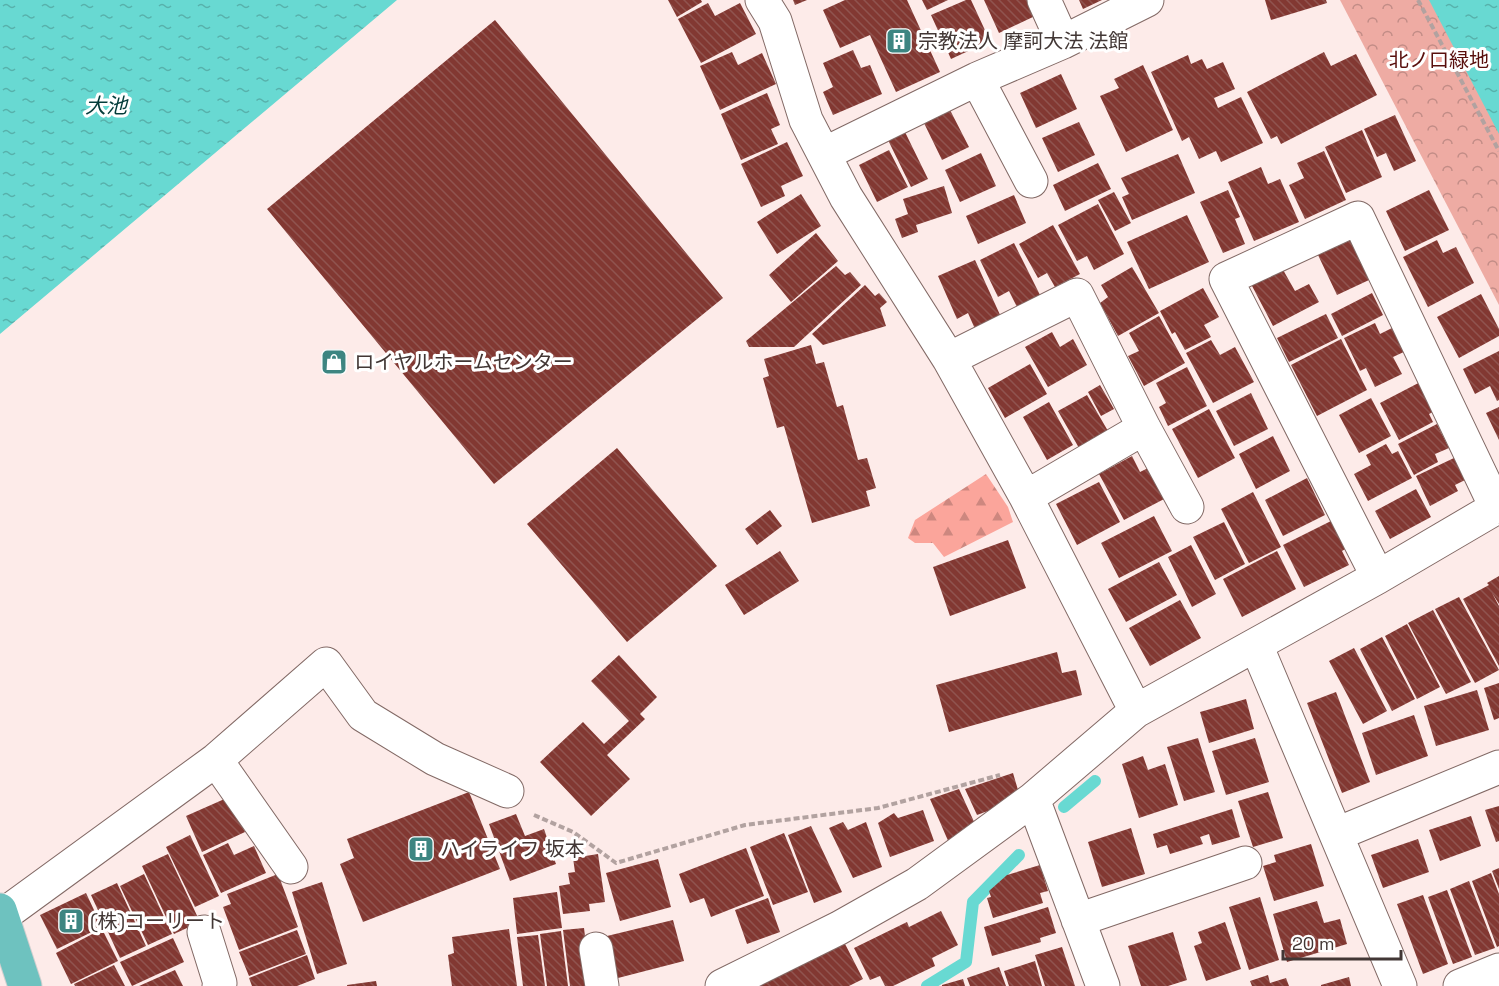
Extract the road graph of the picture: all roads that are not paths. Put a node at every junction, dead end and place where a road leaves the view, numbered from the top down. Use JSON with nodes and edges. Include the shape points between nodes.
{"nodes":[{"id":1,"x":762,"y":0,"type":"edge"},
{"id":2,"x":1044,"y":0,"type":"edge"},
{"id":3,"x":1147,"y":0,"type":"edge"},
{"id":4,"x":1063,"y":42,"type":"junction"},
{"id":5,"x":977,"y":79,"type":"junction"},
{"id":6,"x":824,"y":153,"type":"junction"},
{"id":7,"x":1031,"y":181,"type":"dead end"},
{"id":8,"x":949,"y":359,"type":"junction"},
{"id":9,"x":1144,"y":428,"type":"junction"},
{"id":10,"x":1026,"y":497,"type":"junction"},
{"id":11,"x":1187,"y":507,"type":"dead end"},
{"id":12,"x":1498,"y":507,"type":"edge"},
{"id":13,"x":1378,"y":577,"type":"junction"},
{"id":14,"x":1256,"y":645,"type":"junction"},
{"id":15,"x":1136,"y":711,"type":"junction"},
{"id":16,"x":216,"y":760,"type":"junction"},
{"id":17,"x":1499,"y":767,"type":"edge"},
{"id":18,"x":507,"y":791,"type":"road end"},
{"id":19,"x":1034,"y":799,"type":"junction"},
{"id":20,"x":1337,"y":834,"type":"junction"},
{"id":21,"x":1245,"y":862,"type":"dead end"},
{"id":22,"x":291,"y":867,"type":"dead end"},
{"id":23,"x":1,"y":913,"type":"edge"},
{"id":24,"x":1078,"y":920,"type":"junction"},
{"id":25,"x":204,"y":932,"type":"dead end"},
{"id":26,"x":596,"y":950,"type":"dead end"},
{"id":27,"x":1499,"y":970,"type":"edge"},
{"id":28,"x":728,"y":985,"type":"edge"},
{"id":29,"x":25,"y":986,"type":"edge"},
{"id":30,"x":219,"y":986,"type":"edge"},
{"id":31,"x":602,"y":986,"type":"edge"},
{"id":32,"x":1103,"y":986,"type":"edge"},
{"id":33,"x":1400,"y":986,"type":"edge"},
{"id":34,"x":1461,"y":986,"type":"edge"}],
"edges":[{"from":1,"to":6,"type":"street","via":[[775,21],[806,120]]},
{"from":2,"to":4,"type":"street"},
{"from":3,"to":4,"type":"street"},
{"from":4,"to":5,"type":"street"},
{"from":5,"to":6,"type":"street"},
{"from":5,"to":7,"type":"street"},
{"from":6,"to":8,"type":"street","via":[[846,197]]},
{"from":8,"to":9,"type":"street","via":[[1077,295]]},
{"from":8,"to":10,"type":"street"},
{"from":9,"to":10,"type":"street"},
{"from":9,"to":11,"type":"street"},
{"from":10,"to":15,"type":"street"},
{"from":12,"to":13,"type":"street"},
{"from":12,"to":13,"type":"street","via":[[1358,218],[1226,279]]},
{"from":13,"to":14,"type":"street"},
{"from":14,"to":15,"type":"street"},
{"from":14,"to":20,"type":"street"},
{"from":15,"to":19,"type":"street"},
{"from":16,"to":18,"type":"street","via":[[326,664],[363,715],[435,759]]},
{"from":16,"to":22,"type":"street"},
{"from":16,"to":23,"type":"street"},
{"from":17,"to":20,"type":"street"},
{"from":19,"to":24,"type":"street"},
{"from":19,"to":28,"type":"street","via":[[917,884]]},
{"from":20,"to":33,"type":"street"},
{"from":21,"to":24,"type":"street"},
{"from":23,"to":29,"type":"main road"},
{"from":24,"to":32,"type":"street"},
{"from":25,"to":30,"type":"street"},
{"from":26,"to":31,"type":"street"},
{"from":27,"to":34,"type":"street"}]}
